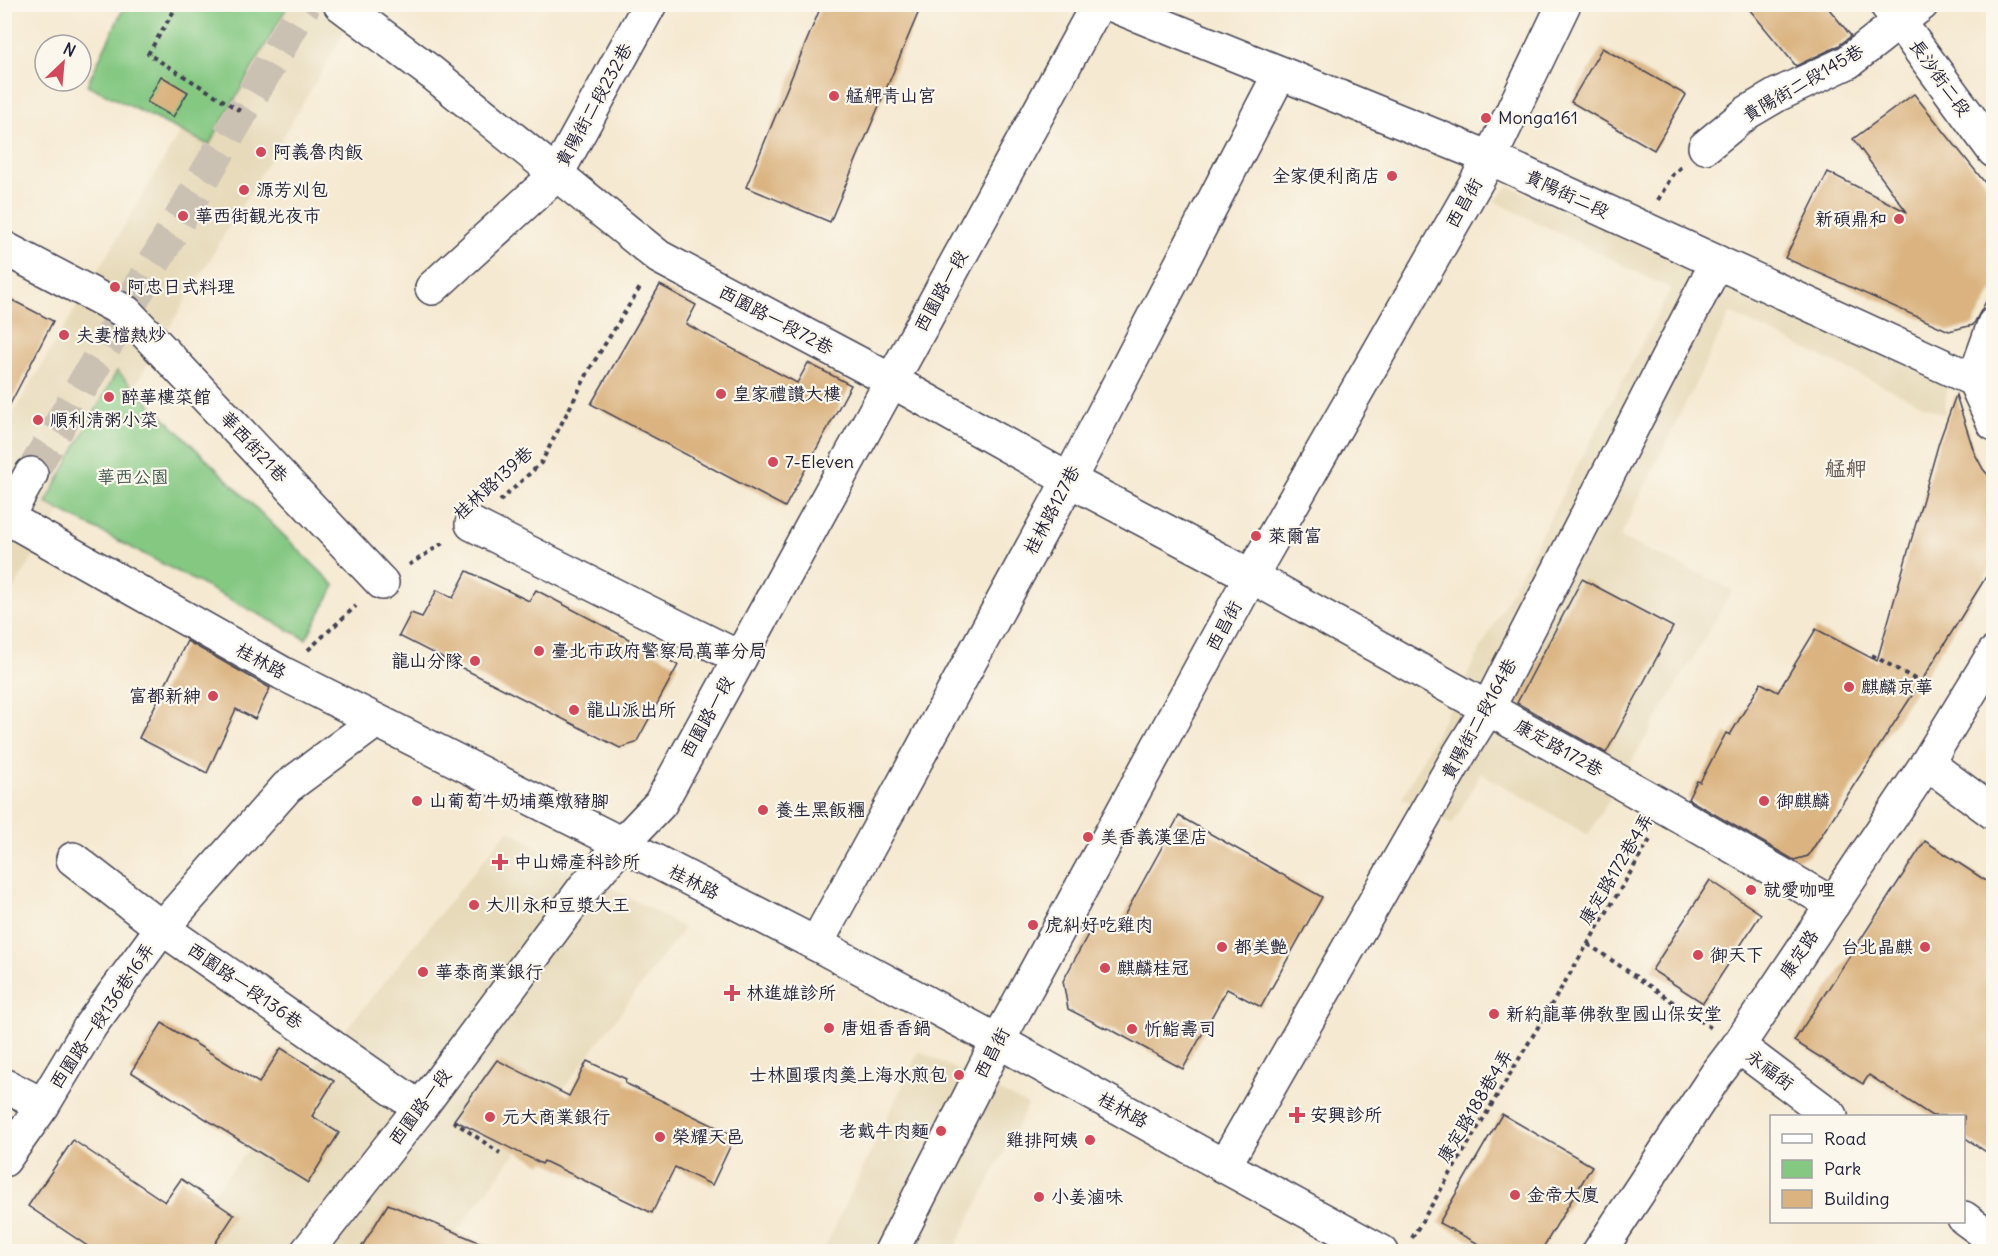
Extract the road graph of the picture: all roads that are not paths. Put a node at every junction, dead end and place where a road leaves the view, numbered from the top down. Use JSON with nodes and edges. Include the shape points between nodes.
{"nodes":[{"id":1,"x":340,"y":4,"type":"edge"},
{"id":2,"x":650,"y":4,"type":"edge"},
{"id":3,"x":1098,"y":4,"type":"edge"},
{"id":4,"x":1110,"y":4,"type":"edge"},
{"id":5,"x":1564,"y":4,"type":"edge"},
{"id":6,"x":1903,"y":11,"type":"edge"},
{"id":7,"x":1280,"y":73,"type":"junction"},
{"id":8,"x":1704,"y":147,"type":"road end"},
{"id":9,"x":1994,"y":151,"type":"edge"},
{"id":10,"x":1490,"y":158,"type":"junction"},
{"id":11,"x":556,"y":175,"type":"junction"},
{"id":12,"x":4,"y":248,"type":"edge"},
{"id":13,"x":1717,"y":262,"type":"junction"},
{"id":14,"x":432,"y":288,"type":"dead end"},
{"id":15,"x":1994,"y":324,"type":"edge"},
{"id":16,"x":1974,"y":380,"type":"junction"},
{"id":17,"x":892,"y":381,"type":"junction"},
{"id":18,"x":1994,"y":423,"type":"edge"},
{"id":19,"x":31,"y":474,"type":"tunnel mouth"},
{"id":20,"x":1069,"y":480,"type":"junction"},
{"id":21,"x":5,"y":519,"type":"edge"},
{"id":22,"x":472,"y":524,"type":"road end"},
{"id":23,"x":1251,"y":576,"type":"junction"},
{"id":24,"x":382,"y":583,"type":"road end"},
{"id":25,"x":1994,"y":653,"type":"edge"},
{"id":26,"x":740,"y":658,"type":"junction"},
{"id":27,"x":1488,"y":708,"type":"junction"},
{"id":28,"x":376,"y":720,"type":"junction"},
{"id":29,"x":1928,"y":763,"type":"junction"},
{"id":30,"x":1994,"y":813,"type":"edge"},
{"id":31,"x":622,"y":844,"type":"junction"},
{"id":32,"x":73,"y":859,"type":"dead end"},
{"id":33,"x":1833,"y":904,"type":"junction"},
{"id":34,"x":162,"y":928,"type":"junction"},
{"id":35,"x":816,"y":944,"type":"junction"},
{"id":36,"x":998,"y":1041,"type":"junction"},
{"id":37,"x":1738,"y":1046,"type":"junction"},
{"id":38,"x":4,"y":1085,"type":"edge"},
{"id":39,"x":43,"y":1105,"type":"junction"},
{"id":40,"x":423,"y":1105,"type":"junction"},
{"id":41,"x":1830,"y":1115,"type":"edge"},
{"id":42,"x":4,"y":1160,"type":"edge"},
{"id":43,"x":1224,"y":1166,"type":"junction"},
{"id":44,"x":1965,"y":1219,"type":"edge"},
{"id":45,"x":1994,"y":1240,"type":"edge"},
{"id":46,"x":1396,"y":1246,"type":"edge"},
{"id":47,"x":307,"y":1251,"type":"edge"},
{"id":48,"x":891,"y":1251,"type":"edge"},
{"id":49,"x":1599,"y":1251,"type":"edge"}],
"edges":[{"from":1,"to":11,"type":"street","name":"西園路一段72巷","via":[[432,73]]},
{"from":2,"to":11,"type":"street","name":"貴陽街二段232巷"},
{"from":3,"to":17,"type":"street","name":"西園路一段"},
{"from":4,"to":7,"type":"street","name":"貴陽街二段"},
{"from":5,"to":10,"type":"street","name":"西昌街"},
{"from":6,"to":8,"type":"street","name":"貴陽街二段145巷","via":[[1848,62],[1748,112]]},
{"from":6,"to":9,"type":"street","name":"長沙街二段"},
{"from":7,"to":10,"type":"street","name":"貴陽街二段"},
{"from":7,"to":20,"type":"street","name":"桂林路127巷"},
{"from":10,"to":13,"type":"street","name":"貴陽街二段"},
{"from":10,"to":23,"type":"street","name":"西昌街"},
{"from":11,"to":14,"type":"street","name":"貴陽街二段232巷"},
{"from":11,"to":17,"type":"street","name":"西園路一段72巷","via":[[659,257]]},
{"from":12,"to":24,"type":"street","name":"華西街21巷","via":[[126,312]]},
{"from":13,"to":16,"type":"street","name":"貴陽街二段"},
{"from":13,"to":27,"type":"street","name":"貴陽街二段164巷"},
{"from":15,"to":16,"type":"street"},
{"from":16,"to":18,"type":"street"},
{"from":17,"to":20,"type":"street","name":"西園路一段72巷"},
{"from":17,"to":26,"type":"street","name":"西園路一段"},
{"from":19,"to":21,"type":"street"},
{"from":20,"to":23,"type":"street","name":"西園路一段72巷"},
{"from":20,"to":35,"type":"street","name":"桂林路127巷"},
{"from":21,"to":28,"type":"street","name":"桂林路","via":[[282,674]]},
{"from":22,"to":26,"type":"street"},
{"from":23,"to":27,"type":"street","name":"康定路172巷"},
{"from":23,"to":36,"type":"street","name":"西昌街"},
{"from":25,"to":29,"type":"street","name":"康定路"},
{"from":26,"to":31,"type":"street","name":"西園路一段","via":[[660,804]]},
{"from":27,"to":33,"type":"street","name":"康定路172巷"},
{"from":27,"to":43,"type":"street","name":"貴陽街二段164巷"},
{"from":28,"to":31,"type":"street","name":"桂林路"},
{"from":28,"to":34,"type":"street","name":"西園路一段136巷16弄","via":[[287,787]]},
{"from":29,"to":30,"type":"street"},
{"from":29,"to":33,"type":"street","name":"康定路"},
{"from":31,"to":35,"type":"street","name":"桂林路"},
{"from":31,"to":40,"type":"street","name":"西園路一段","via":[[584,888]]},
{"from":32,"to":34,"type":"street","name":"西園路一段136巷"},
{"from":33,"to":37,"type":"street","name":"康定路"},
{"from":34,"to":39,"type":"street","name":"西園路一段136巷16弄","via":[[91,1025]]},
{"from":34,"to":40,"type":"street","name":"西園路一段136巷"},
{"from":35,"to":36,"type":"street","name":"桂林路"},
{"from":36,"to":43,"type":"street","name":"桂林路"},
{"from":36,"to":48,"type":"street","name":"西昌街"},
{"from":37,"to":41,"type":"street","name":"永福街"},
{"from":37,"to":49,"type":"street","name":"康定路"},
{"from":38,"to":39,"type":"street","name":"西園路一段136巷16弄"},
{"from":39,"to":42,"type":"street","name":"西園路一段136巷16弄"},
{"from":40,"to":47,"type":"street","name":"西園路一段"},
{"from":43,"to":46,"type":"street","name":"桂林路"},
{"from":44,"to":45,"type":"street"}]}
